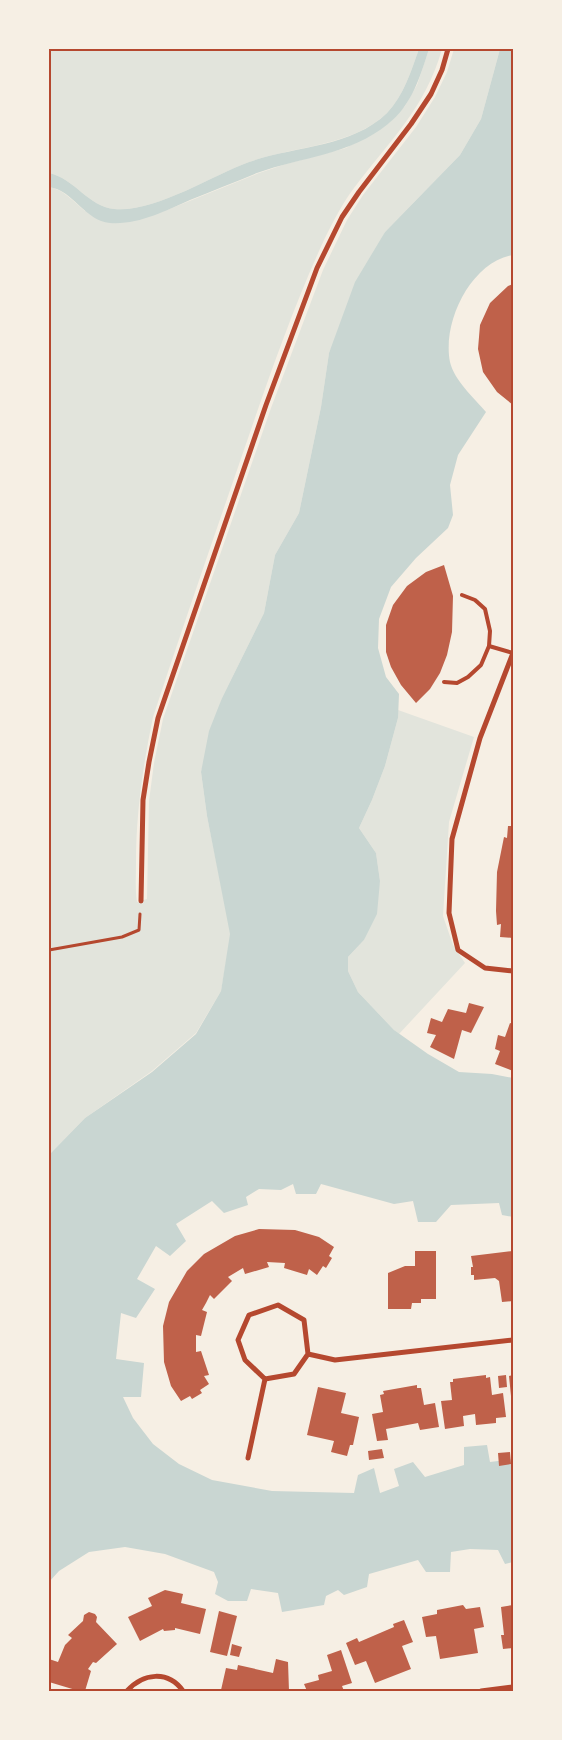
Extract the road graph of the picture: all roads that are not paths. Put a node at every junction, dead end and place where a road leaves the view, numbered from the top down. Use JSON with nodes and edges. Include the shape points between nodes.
{"nodes":[{"id":1,"x":448,"y":49,"type":"edge"},
{"id":2,"x":462,"y":595,"type":"dead end"},
{"id":3,"x":489,"y":646,"type":"junction"},
{"id":4,"x":513,"y":653,"type":"edge"},
{"id":5,"x":444,"y":682,"type":"dead end"},
{"id":6,"x":141,"y":901,"type":"road end"},
{"id":7,"x":513,"y":971,"type":"edge"},
{"id":8,"x":513,"y":1340,"type":"edge"},
{"id":9,"x":308,"y":1354,"type":"junction"},
{"id":10,"x":265,"y":1379,"type":"junction"},
{"id":11,"x":248,"y":1458,"type":"dead end"},
{"id":12,"x":513,"y":1687,"type":"edge"},
{"id":13,"x":127,"y":1691,"type":"edge"},
{"id":14,"x":183,"y":1691,"type":"edge"},
{"id":15,"x":482,"y":1691,"type":"edge"}],
"edges":[{"from":1,"to":6,"type":"street","via":[[430,94],[342,217],[317,268],[266,406],[158,718],[143,800]]},
{"from":2,"to":3,"type":"lane","via":[[475,600],[484,609],[490,630]]},
{"from":3,"to":4,"type":"lane"},
{"from":3,"to":5,"type":"lane","via":[[481,665],[468,677],[457,683]]},
{"from":4,"to":7,"type":"street","via":[[480,738],[452,839],[449,913],[458,950],[485,968]]},
{"from":8,"to":9,"type":"street","via":[[335,1360]]},
{"from":9,"to":10,"type":"street","via":[[294,1374]]},
{"from":9,"to":10,"type":"street","via":[[304,1320],[278,1305],[249,1315],[238,1340],[245,1360]]},
{"from":10,"to":11,"type":"street"},
{"from":12,"to":15,"type":"street"},
{"from":13,"to":14,"type":"street","via":[[146,1677],[158,1676],[170,1679]]}]}
